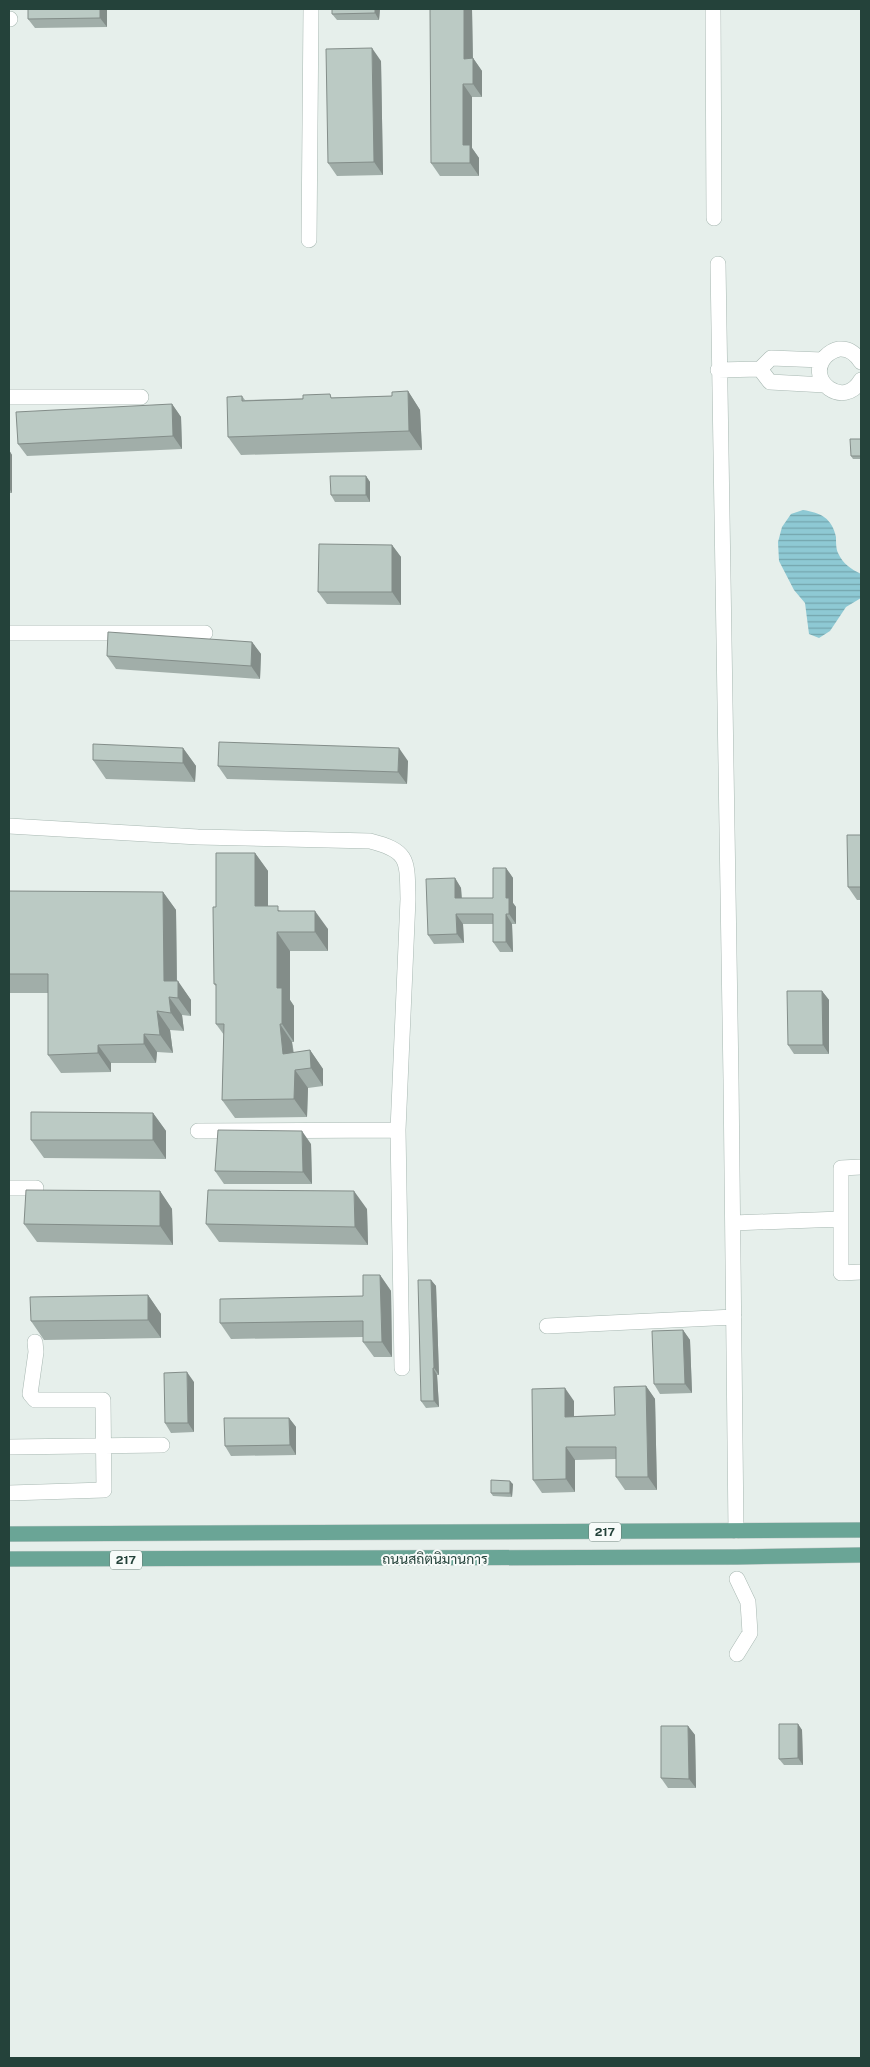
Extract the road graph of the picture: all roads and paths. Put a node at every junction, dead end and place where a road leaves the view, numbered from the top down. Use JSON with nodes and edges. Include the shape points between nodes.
{"nodes":[{"id":1,"x":311,"y":9,"type":"edge"},
{"id":2,"x":713,"y":9,"type":"edge"},
{"id":3,"x":714,"y":218,"type":"dead end"},
{"id":4,"x":309,"y":240,"type":"dead end"},
{"id":5,"x":718,"y":264,"type":"dead end"},
{"id":6,"x":822,"y":360,"type":"junction"},
{"id":7,"x":861,"y":362,"type":"edge"},
{"id":8,"x":760,"y":369,"type":"junction"},
{"id":9,"x":718,"y":370,"type":"junction"},
{"id":10,"x":861,"y":380,"type":"edge"},
{"id":11,"x":825,"y":386,"type":"junction"},
{"id":12,"x":9,"y":397,"type":"edge"},
{"id":13,"x":141,"y":397,"type":"dead end"},
{"id":14,"x":9,"y":633,"type":"edge"},
{"id":15,"x":205,"y":633,"type":"dead end"},
{"id":16,"x":9,"y":826,"type":"edge"},
{"id":17,"x":398,"y":1130,"type":"junction"},
{"id":18,"x":198,"y":1131,"type":"dead end"},
{"id":19,"x":861,"y":1167,"type":"edge"},
{"id":20,"x":9,"y":1188,"type":"edge"},
{"id":21,"x":36,"y":1188,"type":"edge"},
{"id":22,"x":841,"y":1220,"type":"junction"},
{"id":23,"x":733,"y":1223,"type":"junction"},
{"id":24,"x":861,"y":1272,"type":"edge"},
{"id":25,"x":734,"y":1317,"type":"junction"},
{"id":26,"x":547,"y":1326,"type":"dead end"},
{"id":27,"x":36,"y":1342,"type":"edge"},
{"id":28,"x":402,"y":1368,"type":"dead end"},
{"id":29,"x":162,"y":1444,"type":"dead end"},
{"id":30,"x":104,"y":1446,"type":"junction"},
{"id":31,"x":9,"y":1448,"type":"edge"},
{"id":32,"x":9,"y":1493,"type":"edge"},
{"id":33,"x":861,"y":1530,"type":"edge"},
{"id":34,"x":736,"y":1531,"type":"junction"},
{"id":35,"x":9,"y":1534,"type":"edge"},
{"id":36,"x":861,"y":1555,"type":"edge"},
{"id":37,"x":737,"y":1557,"type":"junction"},
{"id":38,"x":9,"y":1559,"type":"edge"},
{"id":39,"x":737,"y":1579,"type":"dead end"},
{"id":40,"x":737,"y":1654,"type":"dead end"}],
"edges":[{"from":1,"to":4,"type":"lane"},
{"from":2,"to":3,"type":"lane"},
{"from":5,"to":9,"type":"lane"},
{"from":6,"to":7,"type":"lane","via":[[839,349],[852,352]]},
{"from":6,"to":8,"type":"lane","via":[[772,358]]},
{"from":6,"to":11,"type":"lane","via":[[820,373]]},
{"from":8,"to":9,"type":"lane"},
{"from":8,"to":11,"type":"lane","via":[[770,382]]},
{"from":9,"to":23,"type":"lane"},
{"from":10,"to":11,"type":"lane","via":[[856,387],[844,393]]},
{"from":12,"to":13,"type":"lane"},
{"from":14,"to":15,"type":"lane"},
{"from":16,"to":17,"type":"lane","via":[[198,837],[370,841],[391,846],[402,854],[407,871],[408,899]]},
{"from":17,"to":18,"type":"lane"},
{"from":17,"to":28,"type":"lane"},
{"from":19,"to":22,"type":"lane","via":[[841,1168]]},
{"from":20,"to":21,"type":"lane"},
{"from":22,"to":23,"type":"lane"},
{"from":22,"to":24,"type":"lane","via":[[841,1273]]},
{"from":23,"to":25,"type":"lane"},
{"from":25,"to":26,"type":"lane"},
{"from":25,"to":34,"type":"lane"},
{"from":27,"to":30,"type":"lane","via":[[30,1394],[35,1400],[103,1400]]},
{"from":29,"to":30,"type":"lane"},
{"from":30,"to":31,"type":"lane"},
{"from":30,"to":32,"type":"lane","via":[[104,1490]]},
{"from":33,"to":34,"type":"main road","name":"ถนนสถิตนิมานการ","number":"217"},
{"from":34,"to":35,"type":"main road","name":"ถนนสถิตนิมานการ","number":"217"},
{"from":34,"to":37,"type":"main road"},
{"from":36,"to":37,"type":"main road","name":"ถนนสถิตนิมานการ","number":"217"},
{"from":37,"to":38,"type":"main road","name":"ถนนสถิตนิมานการ","number":"217"},
{"from":39,"to":40,"type":"lane","via":[[748,1602],[750,1633]]}]}
